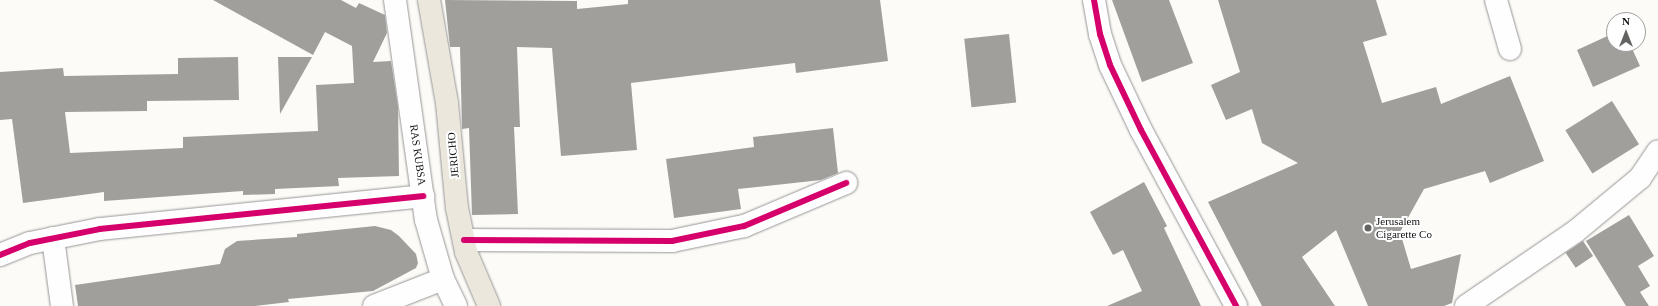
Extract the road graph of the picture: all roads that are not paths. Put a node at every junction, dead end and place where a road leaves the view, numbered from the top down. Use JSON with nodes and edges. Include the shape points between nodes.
{"nodes":[{"id":1,"x":395,"y":0,"type":"edge"},
{"id":2,"x":1094,"y":0,"type":"edge"},
{"id":3,"x":1496,"y":0,"type":"edge"},
{"id":4,"x":430,"y":2,"type":"edge"},
{"id":5,"x":1510,"y":49,"type":"dead end"},
{"id":6,"x":1658,"y":151,"type":"edge"},
{"id":7,"x":846,"y":183,"type":"dead end"},
{"id":8,"x":423,"y":196,"type":"junction"},
{"id":9,"x":53,"y":238,"type":"junction"},
{"id":10,"x":464,"y":240,"type":"junction"},
{"id":11,"x":0,"y":255,"type":"edge"},
{"id":12,"x":443,"y":279,"type":"junction"},
{"id":13,"x":62,"y":306,"type":"edge"},
{"id":14,"x":374,"y":306,"type":"edge"},
{"id":15,"x":456,"y":306,"type":"edge"},
{"id":16,"x":489,"y":306,"type":"edge"},
{"id":17,"x":1236,"y":306,"type":"edge"},
{"id":18,"x":1466,"y":306,"type":"edge"}],
"edges":[{"from":1,"to":8,"type":"street","name":"RAS KUBSA"},
{"from":2,"to":17,"type":"street","via":[[1100,34],[1114,73],[1141,130]]},
{"from":3,"to":5,"type":"street"},
{"from":4,"to":10,"type":"main road","name":"JERICHO","via":[[447,104],[457,208]]},
{"from":6,"to":18,"type":"street","via":[[1640,178],[1576,231]]},
{"from":7,"to":10,"type":"street","via":[[744,226],[672,241]]},
{"from":8,"to":9,"type":"street","via":[[100,229]]},
{"from":8,"to":12,"type":"street","name":"RAS KUBSA"},
{"from":9,"to":11,"type":"street"},
{"from":9,"to":13,"type":"street"},
{"from":10,"to":16,"type":"main road","name":"JERICHO"},
{"from":12,"to":14,"type":"street"},
{"from":12,"to":15,"type":"street","name":"RAS KUBSA"}]}
